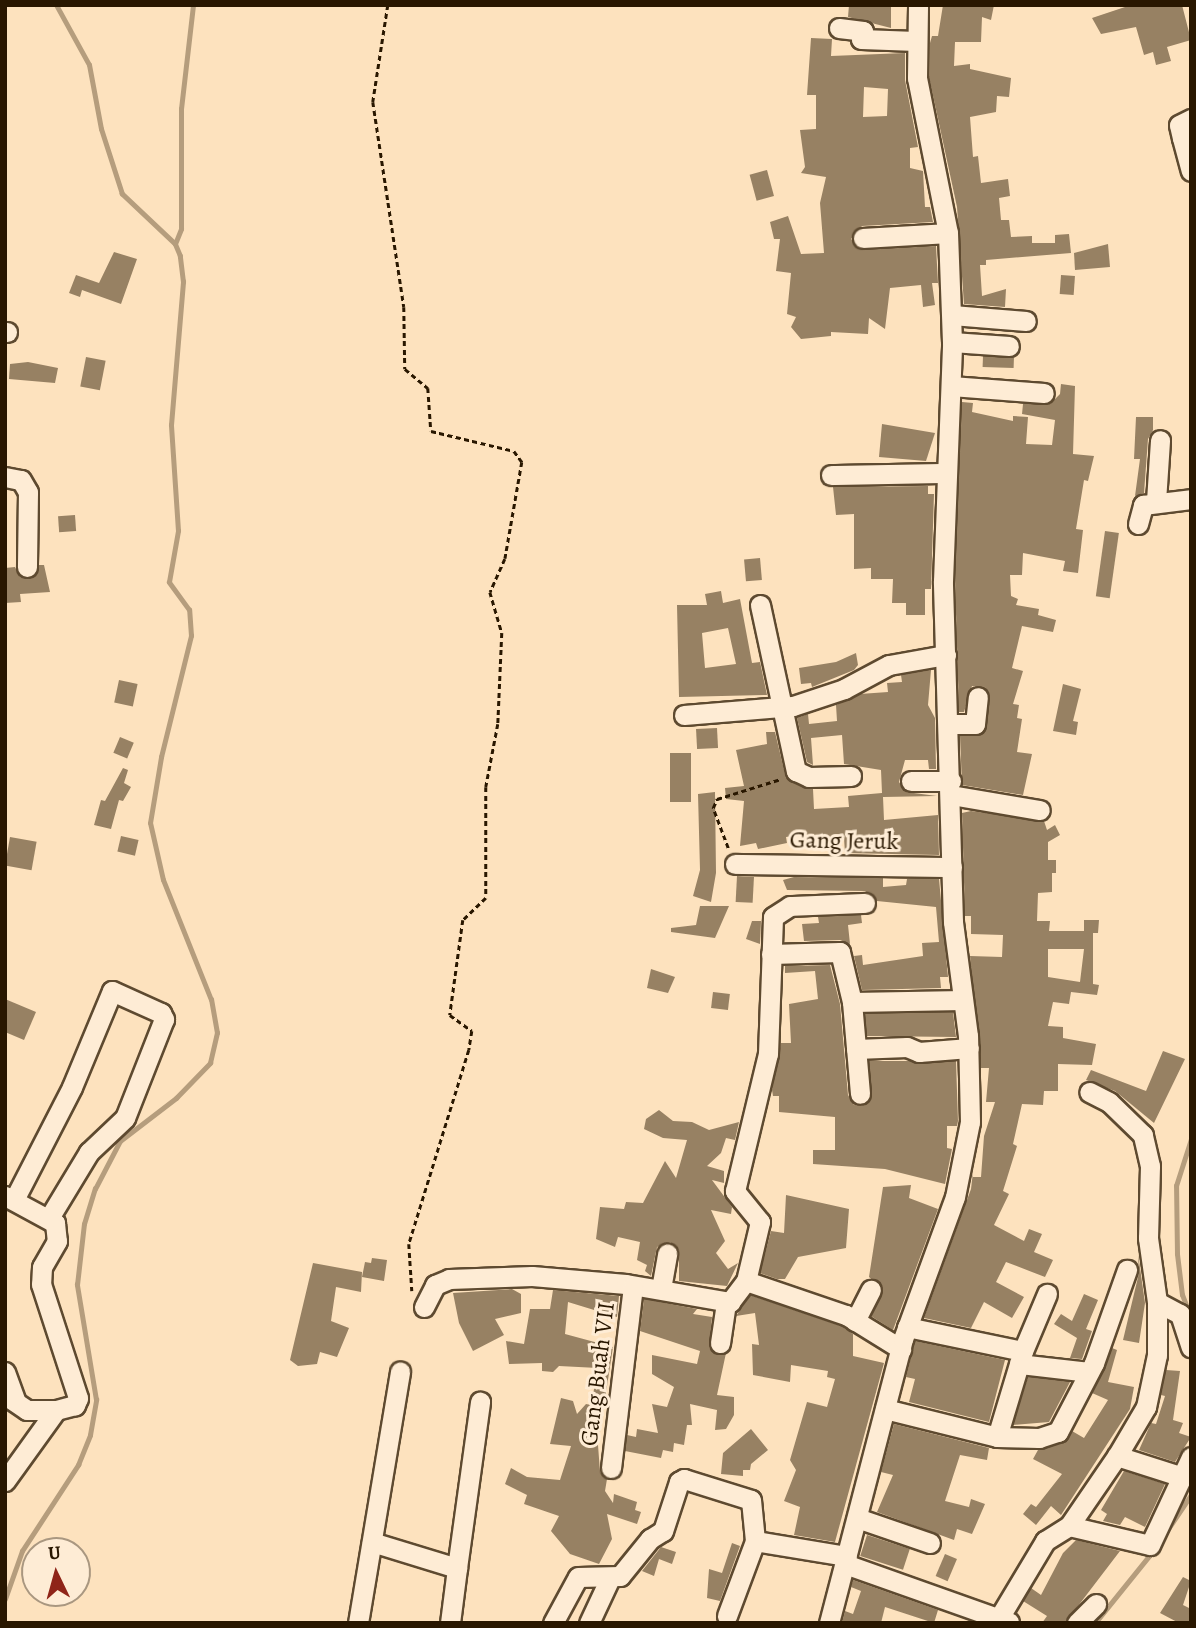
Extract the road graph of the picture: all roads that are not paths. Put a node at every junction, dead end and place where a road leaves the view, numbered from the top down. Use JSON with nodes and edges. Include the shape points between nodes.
{"nodes":[{"id":1,"x":918,"y":5,"type":"edge"},
{"id":2,"x":839,"y":28,"type":"dead end"},
{"id":3,"x":916,"y":41,"type":"junction"},
{"id":4,"x":1191,"y":119,"type":"edge"},
{"id":5,"x":1186,"y":136,"type":"edge"},
{"id":6,"x":1191,"y":171,"type":"edge"},
{"id":7,"x":948,"y":233,"type":"junction"},
{"id":8,"x":863,"y":238,"type":"dead end"},
{"id":9,"x":952,"y":315,"type":"junction"},
{"id":10,"x":1026,"y":321,"type":"dead end"},
{"id":11,"x":952,"y":342,"type":"junction"},
{"id":12,"x":1009,"y":346,"type":"dead end"},
{"id":13,"x":951,"y":386,"type":"junction"},
{"id":14,"x":1044,"y":393,"type":"dead end"},
{"id":15,"x":1160,"y":440,"type":"dead end"},
{"id":16,"x":945,"y":473,"type":"junction"},
{"id":17,"x":831,"y":475,"type":"dead end"},
{"id":18,"x":5,"y":477,"type":"edge"},
{"id":19,"x":1191,"y":499,"type":"edge"},
{"id":20,"x":1156,"y":501,"type":"junction"},
{"id":21,"x":1138,"y":524,"type":"dead end"},
{"id":22,"x":27,"y":567,"type":"dead end"},
{"id":23,"x":761,"y":605,"type":"dead end"},
{"id":24,"x":946,"y":655,"type":"junction"},
{"id":25,"x":978,"y":697,"type":"dead end"},
{"id":26,"x":780,"y":708,"type":"junction"},
{"id":27,"x":684,"y":715,"type":"dead end"},
{"id":28,"x":950,"y":724,"type":"junction"},
{"id":29,"x":851,"y":775,"type":"dead end"},
{"id":30,"x":911,"y":780,"type":"dead end"},
{"id":31,"x":951,"y":788,"type":"junction"},
{"id":32,"x":1040,"y":810,"type":"dead end"},
{"id":33,"x":735,"y":863,"type":"road end"},
{"id":34,"x":952,"y":867,"type":"junction"},
{"id":35,"x":865,"y":903,"type":"dead end"},
{"id":36,"x":771,"y":954,"type":"junction"},
{"id":37,"x":963,"y":1000,"type":"junction"},
{"id":38,"x":852,"y":1002,"type":"junction"},
{"id":39,"x":969,"y":1048,"type":"junction"},
{"id":40,"x":856,"y":1049,"type":"junction"},
{"id":41,"x":1089,"y":1092,"type":"dead end"},
{"id":42,"x":860,"y":1094,"type":"dead end"},
{"id":43,"x":8,"y":1199,"type":"edge"},
{"id":44,"x":49,"y":1218,"type":"junction"},
{"id":45,"x":667,"y":1254,"type":"dead end"},
{"id":46,"x":1127,"y":1270,"type":"dead end"},
{"id":47,"x":746,"y":1281,"type":"junction"},
{"id":48,"x":633,"y":1286,"type":"junction"},
{"id":49,"x":661,"y":1289,"type":"junction"},
{"id":50,"x":871,"y":1290,"type":"dead end"},
{"id":51,"x":1047,"y":1294,"type":"dead end"},
{"id":52,"x":726,"y":1303,"type":"junction"},
{"id":53,"x":1157,"y":1303,"type":"junction"},
{"id":54,"x":419,"y":1304,"type":"road end"},
{"id":55,"x":855,"y":1321,"type":"junction"},
{"id":56,"x":907,"y":1326,"type":"junction"},
{"id":57,"x":720,"y":1343,"type":"dead end"},
{"id":58,"x":1191,"y":1347,"type":"edge"},
{"id":59,"x":901,"y":1349,"type":"junction"},
{"id":60,"x":1021,"y":1358,"type":"junction"},
{"id":61,"x":400,"y":1371,"type":"dead end"},
{"id":62,"x":5,"y":1372,"type":"edge"},
{"id":63,"x":1089,"y":1372,"type":"junction"},
{"id":64,"x":10,"y":1397,"type":"edge"},
{"id":65,"x":480,"y":1402,"type":"dead end"},
{"id":66,"x":885,"y":1409,"type":"junction"},
{"id":67,"x":56,"y":1410,"type":"junction"},
{"id":68,"x":997,"y":1437,"type":"junction"},
{"id":69,"x":1117,"y":1456,"type":"junction"},
{"id":70,"x":1191,"y":1457,"type":"edge"},
{"id":71,"x":611,"y":1468,"type":"dead end"},
{"id":72,"x":1183,"y":1477,"type":"junction"},
{"id":73,"x":5,"y":1481,"type":"edge"},
{"id":74,"x":857,"y":1518,"type":"junction"},
{"id":75,"x":1069,"y":1526,"type":"junction"},
{"id":76,"x":755,"y":1541,"type":"junction"},
{"id":77,"x":372,"y":1542,"type":"junction"},
{"id":78,"x":930,"y":1543,"type":"dead end"},
{"id":79,"x":846,"y":1560,"type":"junction"},
{"id":80,"x":457,"y":1567,"type":"junction"},
{"id":81,"x":610,"y":1578,"type":"junction"},
{"id":82,"x":1096,"y":1604,"type":"dead end"},
{"id":83,"x":727,"y":1616,"type":"dead end"},
{"id":84,"x":1005,"y":1620,"type":"edge"},
{"id":85,"x":358,"y":1623,"type":"edge"},
{"id":86,"x":450,"y":1623,"type":"edge"},
{"id":87,"x":553,"y":1623,"type":"edge"},
{"id":88,"x":589,"y":1623,"type":"edge"},
{"id":89,"x":830,"y":1623,"type":"edge"},
{"id":90,"x":1077,"y":1623,"type":"edge"}],
"edges":[{"from":1,"to":3,"type":"street"},
{"from":2,"to":3,"type":"street","via":[[864,27],[861,39]]},
{"from":3,"to":7,"type":"street","via":[[917,78]]},
{"from":4,"to":5,"type":"street","via":[[1179,125]]},
{"from":5,"to":6,"type":"street"},
{"from":7,"to":8,"type":"street"},
{"from":7,"to":9,"type":"street"},
{"from":9,"to":10,"type":"street"},
{"from":9,"to":11,"type":"street"},
{"from":11,"to":12,"type":"street"},
{"from":11,"to":13,"type":"street"},
{"from":13,"to":14,"type":"street"},
{"from":13,"to":16,"type":"street"},
{"from":15,"to":20,"type":"street"},
{"from":16,"to":17,"type":"street"},
{"from":16,"to":24,"type":"street"},
{"from":18,"to":22,"type":"street","via":[[21,480],[28,492]]},
{"from":19,"to":20,"type":"street"},
{"from":20,"to":21,"type":"street","via":[[1142,506]]},
{"from":23,"to":26,"type":"street"},
{"from":24,"to":26,"type":"street","via":[[889,665],[845,689]]},
{"from":24,"to":28,"type":"street"},
{"from":25,"to":28,"type":"street","via":[[975,724]]},
{"from":26,"to":27,"type":"street"},
{"from":26,"to":29,"type":"street","via":[[799,773]]},
{"from":28,"to":31,"type":"street"},
{"from":30,"to":31,"type":"street"},
{"from":31,"to":32,"type":"street"},
{"from":31,"to":34,"type":"street"},
{"from":33,"to":34,"type":"street","name":"Gang Jeruk"},
{"from":34,"to":37,"type":"street","via":[[953,922]]},
{"from":35,"to":36,"type":"street","via":[[780,910],[770,929]]},
{"from":36,"to":38,"type":"street","via":[[840,952]]},
{"from":36,"to":47,"type":"street","via":[[768,1054],[735,1191],[760,1219]]},
{"from":37,"to":38,"type":"street"},
{"from":37,"to":39,"type":"street"},
{"from":38,"to":40,"type":"street"},
{"from":39,"to":40,"type":"street","via":[[919,1052],[907,1047]]},
{"from":39,"to":56,"type":"street","via":[[970,1122],[965,1156],[943,1234]]},
{"from":40,"to":42,"type":"street"},
{"from":41,"to":53,"type":"street","via":[[1109,1102],[1143,1135],[1150,1166],[1148,1238]]},
{"from":43,"to":44,"type":"street"},
{"from":43,"to":44,"type":"street","via":[[72,1087],[112,991],[161,1013],[164,1019],[125,1118],[89,1152]]},
{"from":44,"to":67,"type":"street","via":[[58,1235],[42,1267],[41,1284],[78,1398],[75,1405]]},
{"from":45,"to":49,"type":"street"},
{"from":46,"to":63,"type":"street"},
{"from":47,"to":52,"type":"street"},
{"from":47,"to":55,"type":"street"},
{"from":48,"to":49,"type":"street"},
{"from":48,"to":54,"type":"street","via":[[531,1276],[449,1279],[435,1285]]},
{"from":48,"to":71,"type":"street","name":"Gang Buah VII"},
{"from":49,"to":52,"type":"street"},
{"from":50,"to":55,"type":"street"},
{"from":51,"to":60,"type":"street"},
{"from":52,"to":57,"type":"street"},
{"from":53,"to":58,"type":"street","via":[[1180,1314]]},
{"from":53,"to":69,"type":"street","via":[[1157,1355],[1146,1407]]},
{"from":55,"to":59,"type":"street"},
{"from":56,"to":59,"type":"street"},
{"from":56,"to":60,"type":"street"},
{"from":59,"to":66,"type":"street"},
{"from":60,"to":63,"type":"street"},
{"from":60,"to":68,"type":"street"},
{"from":61,"to":77,"type":"street"},
{"from":62,"to":64,"type":"street"},
{"from":63,"to":68,"type":"street","via":[[1058,1432],[1039,1438]]},
{"from":64,"to":67,"type":"street","via":[[27,1410]]},
{"from":65,"to":80,"type":"street"},
{"from":66,"to":68,"type":"street"},
{"from":66,"to":74,"type":"street"},
{"from":67,"to":73,"type":"street"},
{"from":69,"to":72,"type":"street"},
{"from":69,"to":75,"type":"street"},
{"from":70,"to":72,"type":"street"},
{"from":72,"to":75,"type":"street","via":[[1150,1545]]},
{"from":74,"to":78,"type":"street"},
{"from":74,"to":79,"type":"street"},
{"from":75,"to":84,"type":"street","via":[[1045,1541]]},
{"from":76,"to":79,"type":"street"},
{"from":76,"to":81,"type":"street","via":[[748,1496],[684,1479],[679,1482],[663,1531],[650,1539],[620,1576]]},
{"from":76,"to":83,"type":"street"},
{"from":77,"to":80,"type":"street"},
{"from":77,"to":85,"type":"street"},
{"from":79,"to":84,"type":"street"},
{"from":79,"to":89,"type":"street"},
{"from":80,"to":86,"type":"street"},
{"from":81,"to":87,"type":"street","via":[[578,1577]]},
{"from":81,"to":88,"type":"street"},
{"from":82,"to":90,"type":"street"}]}
